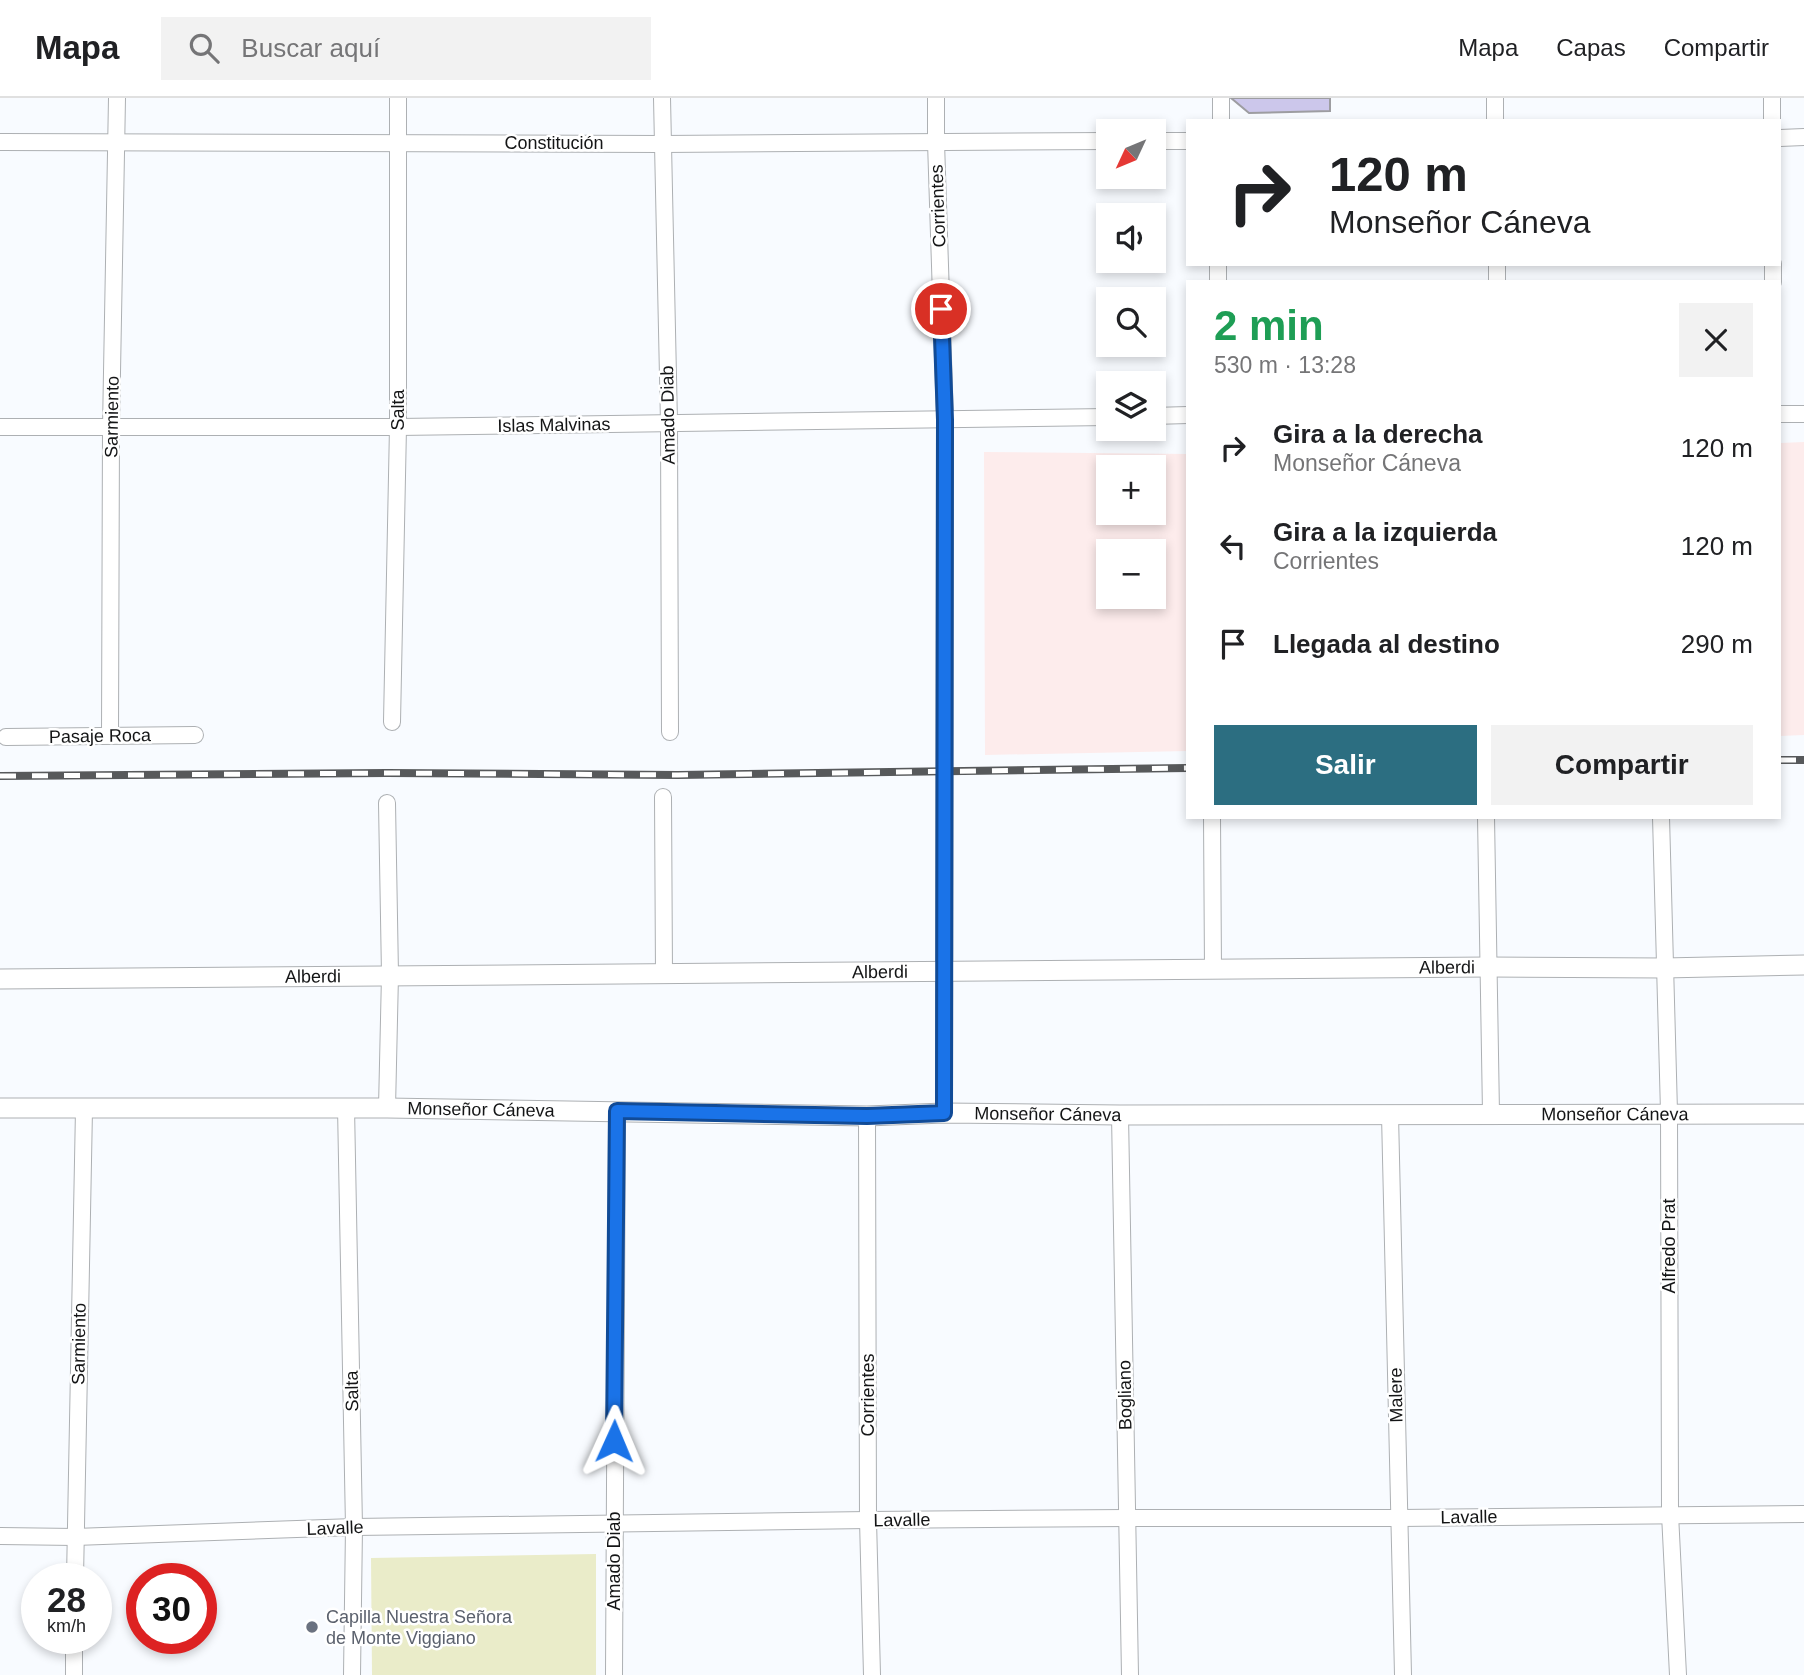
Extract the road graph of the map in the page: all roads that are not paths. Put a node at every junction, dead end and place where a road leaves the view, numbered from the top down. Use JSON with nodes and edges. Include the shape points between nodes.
{"nodes":[{"id":1,"x":117,"y":98,"type":"edge"},
{"id":2,"x":398,"y":98,"type":"edge"},
{"id":3,"x":662,"y":98,"type":"edge"},
{"id":4,"x":936,"y":98,"type":"edge"},
{"id":5,"x":1221,"y":98,"type":"edge"},
{"id":6,"x":1495,"y":98,"type":"edge"},
{"id":7,"x":1772,"y":98,"type":"edge"},
{"id":8,"x":1221,"y":119,"type":"edge"},
{"id":9,"x":1495,"y":119,"type":"edge"},
{"id":10,"x":1772,"y":119,"type":"edge"},
{"id":11,"x":1804,"y":137,"type":"edge"},
{"id":12,"x":1781,"y":138,"type":"edge"},
{"id":13,"x":399,"y":141,"type":"junction"},
{"id":14,"x":1096,"y":141,"type":"edge"},
{"id":15,"x":1166,"y":141,"type":"edge"},
{"id":16,"x":1186,"y":141,"type":"edge"},
{"id":17,"x":0,"y":142,"type":"edge"},
{"id":18,"x":936,"y":142,"type":"junction"},
{"id":19,"x":117,"y":143,"type":"junction"},
{"id":20,"x":662,"y":144,"type":"junction"},
{"id":21,"x":1781,"y":414,"type":"edge"},
{"id":22,"x":1804,"y":414,"type":"edge"},
{"id":23,"x":1186,"y":415,"type":"edge"},
{"id":24,"x":1166,"y":416,"type":"edge"},
{"id":25,"x":1096,"y":417,"type":"edge"},
{"id":26,"x":945,"y":420,"type":"junction"},
{"id":27,"x":669,"y":423,"type":"junction"},
{"id":28,"x":0,"y":427,"type":"edge"},
{"id":29,"x":398,"y":427,"type":"junction"},
{"id":30,"x":111,"y":428,"type":"junction"},
{"id":31,"x":392,"y":722,"type":"dead end"},
{"id":32,"x":670,"y":732,"type":"dead end"},
{"id":33,"x":110,"y":735,"type":"junction"},
{"id":34,"x":195,"y":735,"type":"dead end"},
{"id":35,"x":6,"y":737,"type":"dead end"},
{"id":36,"x":663,"y":797,"type":"dead end"},
{"id":37,"x":387,"y":803,"type":"dead end"},
{"id":38,"x":1212,"y":819,"type":"edge"},
{"id":39,"x":1486,"y":819,"type":"edge"},
{"id":40,"x":1661,"y":819,"type":"edge"},
{"id":41,"x":1804,"y":965,"type":"edge"},
{"id":42,"x":1489,"y":967,"type":"junction"},
{"id":43,"x":1664,"y":968,"type":"junction"},
{"id":44,"x":1213,"y":970,"type":"junction"},
{"id":45,"x":943,"y":972,"type":"junction"},
{"id":46,"x":390,"y":975,"type":"junction"},
{"id":47,"x":664,"y":975,"type":"junction"},
{"id":48,"x":0,"y":979,"type":"edge"},
{"id":49,"x":346,"y":1107,"type":"junction"},
{"id":50,"x":0,"y":1108,"type":"edge"},
{"id":51,"x":387,"y":1108,"type":"junction"},
{"id":52,"x":84,"y":1109,"type":"junction"},
{"id":53,"x":617,"y":1111,"type":"junction"},
{"id":54,"x":1669,"y":1112,"type":"junction"},
{"id":55,"x":944,"y":1113,"type":"junction"},
{"id":56,"x":1491,"y":1113,"type":"junction"},
{"id":57,"x":1804,"y":1114,"type":"edge"},
{"id":58,"x":1120,"y":1115,"type":"junction"},
{"id":59,"x":1390,"y":1115,"type":"junction"},
{"id":60,"x":867,"y":1116,"type":"junction"},
{"id":61,"x":1670,"y":1514,"type":"junction"},
{"id":62,"x":1804,"y":1514,"type":"edge"},
{"id":63,"x":1126,"y":1518,"type":"junction"},
{"id":64,"x":1399,"y":1518,"type":"junction"},
{"id":65,"x":868,"y":1520,"type":"junction"},
{"id":66,"x":614,"y":1524,"type":"junction"},
{"id":67,"x":354,"y":1527,"type":"junction"},
{"id":68,"x":0,"y":1536,"type":"edge"},
{"id":69,"x":75,"y":1537,"type":"junction"},
{"id":70,"x":75,"y":1563,"type":"edge"},
{"id":71,"x":74,"y":1654,"type":"edge"},
{"id":72,"x":74,"y":1675,"type":"edge"},
{"id":73,"x":352,"y":1675,"type":"edge"},
{"id":74,"x":614,"y":1675,"type":"edge"},
{"id":75,"x":872,"y":1675,"type":"edge"},
{"id":76,"x":1130,"y":1675,"type":"edge"},
{"id":77,"x":1403,"y":1675,"type":"edge"},
{"id":78,"x":1678,"y":1675,"type":"edge"}],
"edges":[{"from":1,"to":19,"type":"street","name":"Sarmiento"},
{"from":2,"to":13,"type":"street","name":"Salta"},
{"from":3,"to":20,"type":"street","name":"Amado Diab"},
{"from":4,"to":18,"type":"street","name":"Corrientes"},
{"from":5,"to":8,"type":"street"},
{"from":6,"to":9,"type":"street"},
{"from":7,"to":10,"type":"street"},
{"from":11,"to":12,"type":"street"},
{"from":13,"to":19,"type":"street","name":"Constitución"},
{"from":13,"to":20,"type":"street","name":"Constitución"},
{"from":13,"to":29,"type":"street","name":"Salta"},
{"from":14,"to":18,"type":"street","name":"Constitución"},
{"from":15,"to":16,"type":"street"},
{"from":17,"to":19,"type":"street","name":"Constitución"},
{"from":18,"to":20,"type":"street","name":"Constitución"},
{"from":18,"to":26,"type":"street","name":"Corrientes"},
{"from":19,"to":30,"type":"street","name":"Sarmiento"},
{"from":20,"to":27,"type":"street","name":"Amado Diab"},
{"from":21,"to":22,"type":"street"},
{"from":23,"to":24,"type":"street"},
{"from":25,"to":26,"type":"street","name":"Islas Malvinas"},
{"from":26,"to":27,"type":"street","name":"Islas Malvinas"},
{"from":26,"to":45,"type":"street","name":"Corrientes"},
{"from":27,"to":29,"type":"street","name":"Islas Malvinas"},
{"from":27,"to":32,"type":"street","name":"Amado Diab"},
{"from":28,"to":30,"type":"street","name":"Islas Malvinas"},
{"from":29,"to":30,"type":"street","name":"Islas Malvinas"},
{"from":29,"to":31,"type":"street","name":"Salta"},
{"from":30,"to":33,"type":"street","name":"Sarmiento"},
{"from":33,"to":34,"type":"street","name":"Pasaje Roca"},
{"from":33,"to":35,"type":"street","name":"Pasaje Roca"},
{"from":36,"to":47,"type":"street"},
{"from":37,"to":46,"type":"street"},
{"from":38,"to":44,"type":"street"},
{"from":39,"to":42,"type":"street"},
{"from":40,"to":43,"type":"street","name":"Alfredo Prat"},
{"from":41,"to":43,"type":"street","name":"Alberdi"},
{"from":42,"to":43,"type":"street","name":"Alberdi"},
{"from":42,"to":44,"type":"street","name":"Alberdi"},
{"from":42,"to":56,"type":"street"},
{"from":43,"to":54,"type":"street","name":"Alfredo Prat"},
{"from":44,"to":45,"type":"street","name":"Alberdi"},
{"from":45,"to":47,"type":"street","name":"Alberdi"},
{"from":45,"to":55,"type":"street","name":"Corrientes"},
{"from":46,"to":47,"type":"street","name":"Alberdi"},
{"from":46,"to":48,"type":"street","name":"Alberdi"},
{"from":46,"to":51,"type":"street"},
{"from":49,"to":51,"type":"street","name":"Monseñor Cáneva"},
{"from":49,"to":52,"type":"street","name":"Monseñor Cáneva"},
{"from":49,"to":67,"type":"street","name":"Salta"},
{"from":50,"to":52,"type":"street","name":"Monseñor Cáneva"},
{"from":51,"to":53,"type":"street","name":"Monseñor Cáneva"},
{"from":52,"to":69,"type":"street","name":"Sarmiento"},
{"from":53,"to":60,"type":"street","name":"Monseñor Cáneva"},
{"from":53,"to":66,"type":"street","name":"Amado Diab"},
{"from":54,"to":56,"type":"street","name":"Monseñor Cáneva"},
{"from":54,"to":57,"type":"street","name":"Monseñor Cáneva"},
{"from":54,"to":61,"type":"street","name":"Alfredo Prat"},
{"from":55,"to":58,"type":"street","name":"Monseñor Cáneva"},
{"from":55,"to":60,"type":"street","name":"Monseñor Cáneva"},
{"from":56,"to":59,"type":"street","name":"Monseñor Cáneva"},
{"from":58,"to":59,"type":"street","name":"Monseñor Cáneva"},
{"from":58,"to":63,"type":"street","name":"Bogliano"},
{"from":59,"to":64,"type":"street","name":"Malere"},
{"from":60,"to":65,"type":"street","name":"Corrientes"},
{"from":61,"to":62,"type":"street","name":"Lavalle"},
{"from":61,"to":64,"type":"street","name":"Lavalle"},
{"from":61,"to":78,"type":"street","name":"Alfredo Prat"},
{"from":63,"to":64,"type":"street","name":"Lavalle"},
{"from":63,"to":65,"type":"street","name":"Lavalle"},
{"from":63,"to":76,"type":"street","name":"Bogliano"},
{"from":64,"to":77,"type":"street","name":"Malere"},
{"from":65,"to":66,"type":"street","name":"Lavalle"},
{"from":65,"to":75,"type":"street","name":"Corrientes"},
{"from":66,"to":67,"type":"street","name":"Lavalle"},
{"from":66,"to":74,"type":"street","name":"Amado Diab"},
{"from":67,"to":69,"type":"street","name":"Lavalle"},
{"from":67,"to":73,"type":"street","name":"Salta"},
{"from":68,"to":69,"type":"street","name":"Lavalle"},
{"from":69,"to":70,"type":"street","name":"Sarmiento"},
{"from":71,"to":72,"type":"street"}]}
